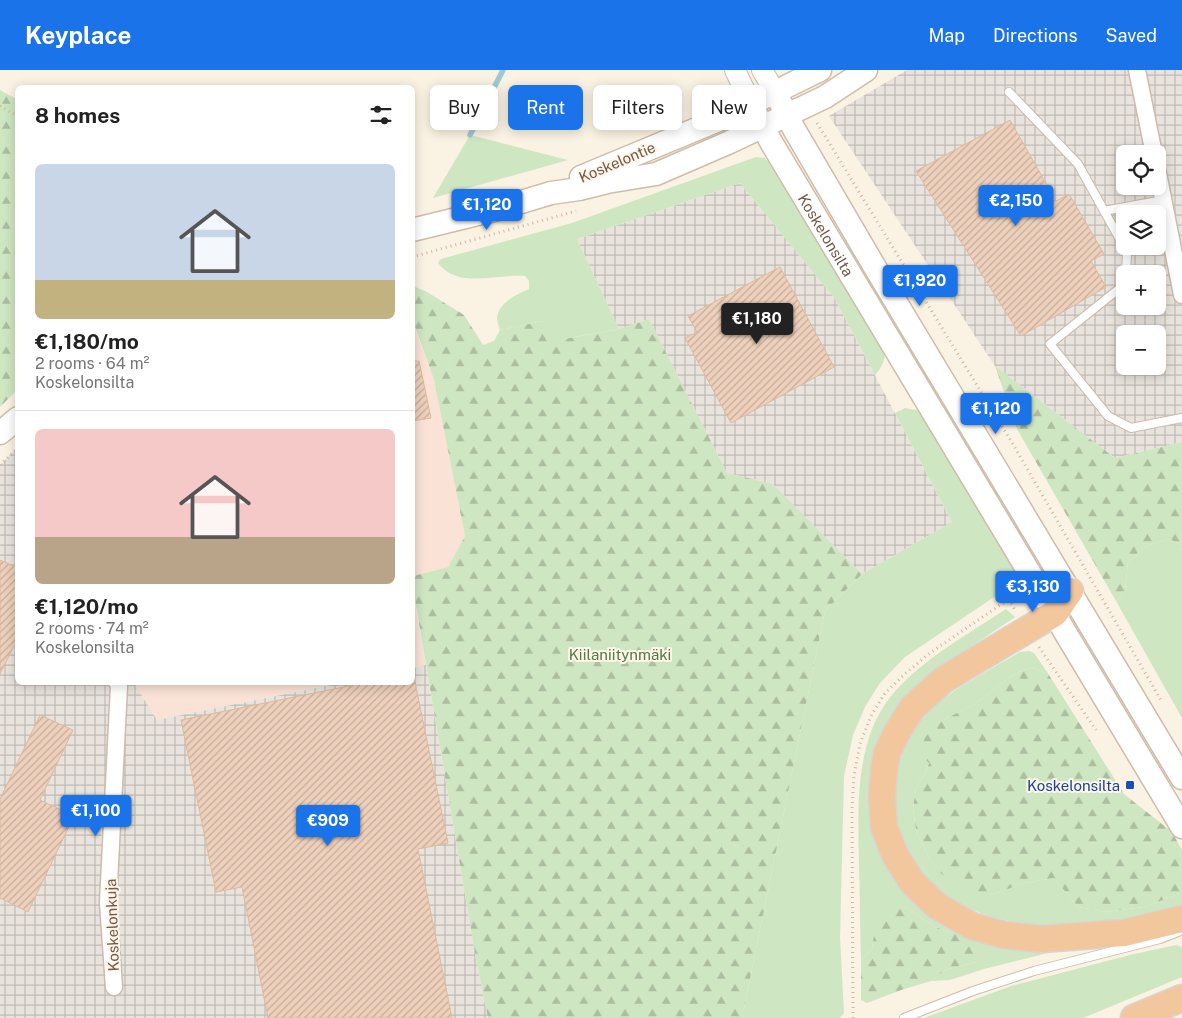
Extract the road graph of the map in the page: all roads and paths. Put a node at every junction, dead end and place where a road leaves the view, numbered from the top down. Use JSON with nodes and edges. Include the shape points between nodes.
{"nodes":[{"id":1,"x":734,"y":70,"type":"edge"},
{"id":2,"x":762,"y":70,"type":"edge"},
{"id":3,"x":820,"y":70,"type":"edge"},
{"id":4,"x":866,"y":70,"type":"edge"},
{"id":5,"x":1137,"y":70,"type":"edge"},
{"id":6,"x":742,"y":85,"type":"edge"},
{"id":7,"x":775,"y":92,"type":"junction"},
{"id":8,"x":1009,"y":92,"type":"dead end"},
{"id":9,"x":766,"y":96,"type":"edge"},
{"id":10,"x":0,"y":106,"type":"edge"},
{"id":11,"x":15,"y":114,"type":"edge"},
{"id":12,"x":787,"y":115,"type":"junction"},
{"id":13,"x":814,"y":118,"type":"dead end"},
{"id":14,"x":766,"y":125,"type":"edge"},
{"id":15,"x":694,"y":130,"type":"edge"},
{"id":16,"x":754,"y":130,"type":"edge"},
{"id":17,"x":765,"y":130,"type":"edge"},
{"id":18,"x":1152,"y":145,"type":"edge"},
{"id":19,"x":551,"y":193,"type":"junction"},
{"id":20,"x":1162,"y":195,"type":"edge"},
{"id":21,"x":1163,"y":200,"type":"junction"},
{"id":22,"x":1104,"y":211,"type":"junction"},
{"id":23,"x":415,"y":229,"type":"edge"},
{"id":24,"x":1126,"y":265,"type":"edge"},
{"id":25,"x":1116,"y":291,"type":"edge"},
{"id":26,"x":1182,"y":295,"type":"edge"},
{"id":27,"x":1182,"y":418,"type":"edge"},
{"id":28,"x":15,"y":451,"type":"edge"},
{"id":29,"x":0,"y":465,"type":"edge"},
{"id":30,"x":1070,"y":591,"type":"junction"},
{"id":31,"x":1009,"y":600,"type":"dead end"},
{"id":32,"x":1055,"y":613,"type":"junction"},
{"id":33,"x":1027,"y":629,"type":"junction"},
{"id":34,"x":118,"y":685,"type":"edge"},
{"id":35,"x":1163,"y":703,"type":"dead end"},
{"id":36,"x":1096,"y":730,"type":"dead end"},
{"id":37,"x":1182,"y":778,"type":"edge"},
{"id":38,"x":1182,"y":827,"type":"edge"},
{"id":39,"x":1182,"y":919,"type":"edge"},
{"id":40,"x":1182,"y":930,"type":"edge"},
{"id":41,"x":114,"y":987,"type":"dead end"},
{"id":42,"x":1182,"y":998,"type":"edge"},
{"id":43,"x":904,"y":1018,"type":"edge"},
{"id":44,"x":1134,"y":1018,"type":"edge"}],
"edges":[{"from":1,"to":6,"type":"street"},
{"from":2,"to":7,"type":"street"},
{"from":3,"to":7,"type":"main road","name":"Koskelontie"},
{"from":4,"to":12,"type":"main road","name":"Koskelontie","via":[[825,97]]},
{"from":5,"to":18,"type":"street"},
{"from":7,"to":9,"type":"main road","name":"Koskelontie"},
{"from":7,"to":12,"type":"main road","name":"Koskelonsilta"},
{"from":8,"to":22,"type":"lane","via":[[1078,164]]},
{"from":10,"to":11,"type":"path"},
{"from":12,"to":14,"type":"main road","name":"Koskelontie"},
{"from":12,"to":30,"type":"main road","name":"Koskelonsilta","via":[[872,264]]},
{"from":13,"to":35,"type":"path","via":[[1014,446]]},
{"from":15,"to":19,"type":"main road","name":"Koskelontie","via":[[577,178]]},
{"from":16,"to":19,"type":"main road","name":"Koskelontie","via":[[656,174]]},
{"from":17,"to":32,"type":"main road","name":"Koskelonsilta"},
{"from":19,"to":23,"type":"main road","name":"Koskelontie"},
{"from":20,"to":21,"type":"street"},
{"from":21,"to":22,"type":"lane"},
{"from":21,"to":26,"type":"street"},
{"from":22,"to":24,"type":"lane","via":[[1127,252]]},
{"from":25,"to":27,"type":"lane","via":[[1050,344],[1108,416],[1131,428]]},
{"from":28,"to":29,"type":"path"},
{"from":30,"to":32,"type":"highway"},
{"from":30,"to":37,"type":"main road","name":"Koskelonsilta"},
{"from":31,"to":33,"type":"path"},
{"from":32,"to":33,"type":"highway"},
{"from":32,"to":38,"type":"main road","name":"Koskelonsilta"},
{"from":33,"to":36,"type":"path"},
{"from":33,"to":39,"type":"highway","via":[[943,680],[912,708],[896,734],[887,753],[882,797],[884,827],[895,856],[912,882],[937,906],[972,926],[1004,936],[1041,939],[1124,933]]},
{"from":34,"to":41,"type":"street","name":"Koskelonkuja","via":[[108,903]]},
{"from":40,"to":43,"type":"lane","via":[[1160,939],[1034,971]]},
{"from":42,"to":44,"type":"highway"}]}
